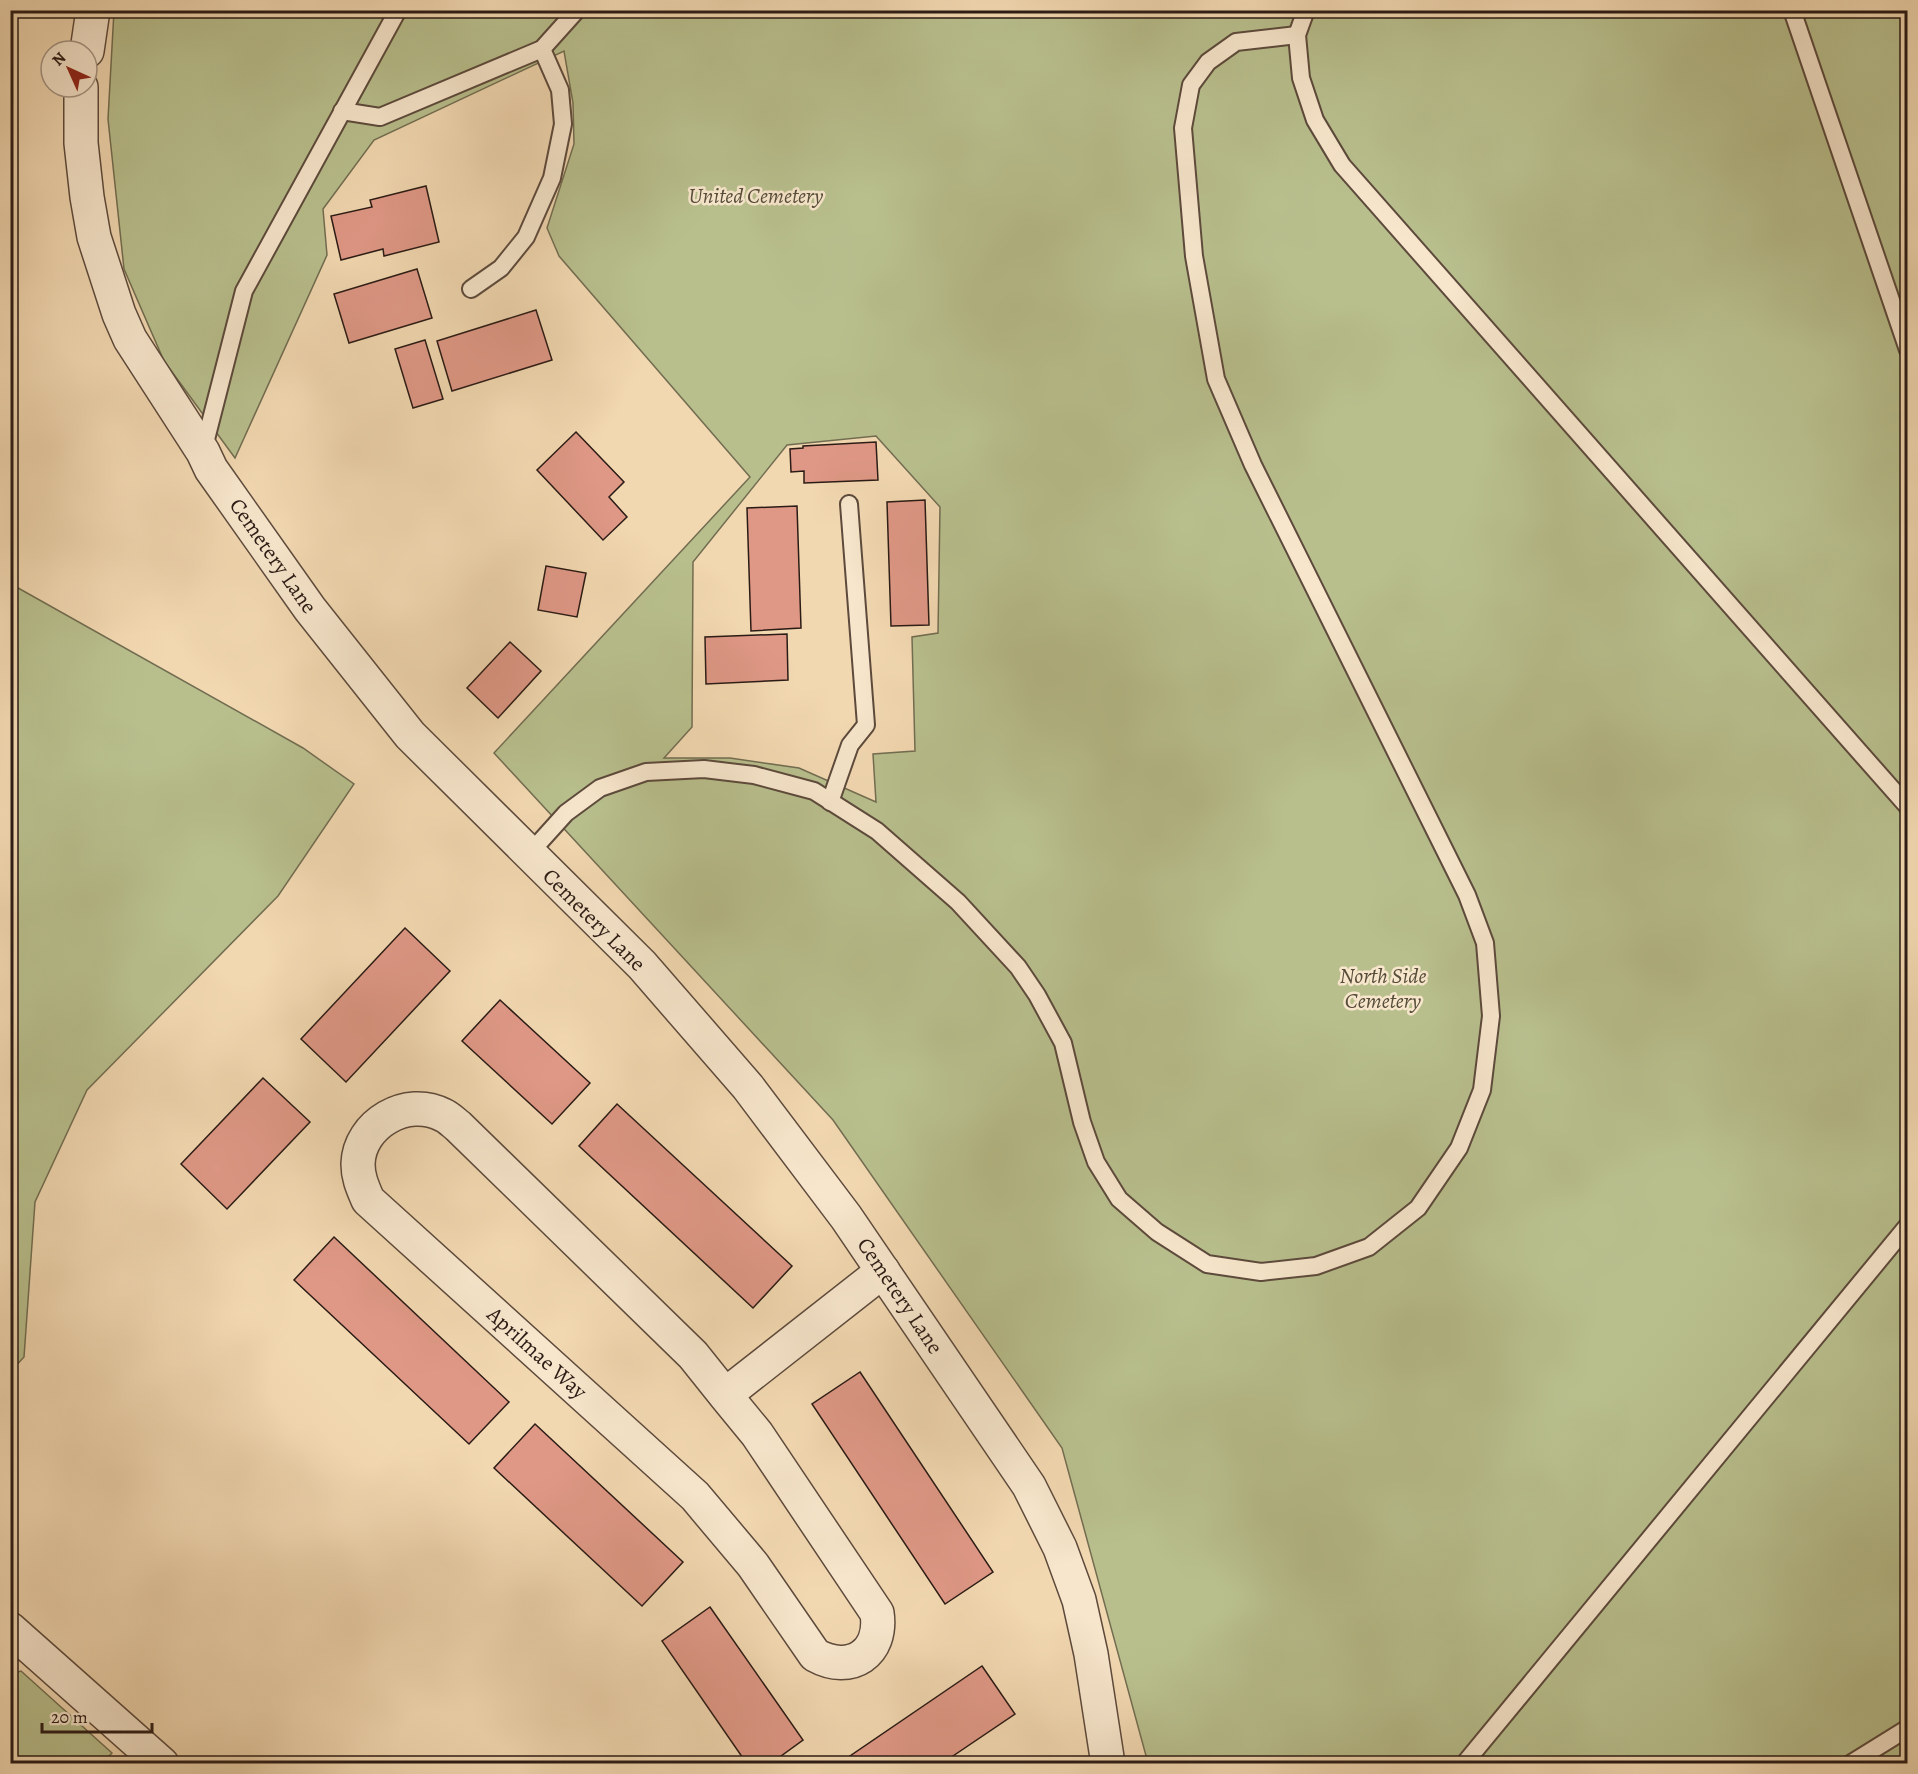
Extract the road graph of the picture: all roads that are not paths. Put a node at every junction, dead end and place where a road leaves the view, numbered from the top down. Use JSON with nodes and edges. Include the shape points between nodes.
{"nodes":[{"id":1,"x":93,"y":10,"type":"edge"},
{"id":2,"x":398,"y":10,"type":"edge"},
{"id":3,"x":577,"y":10,"type":"edge"},
{"id":4,"x":1306,"y":10,"type":"edge"},
{"id":5,"x":1792,"y":10,"type":"edge"},
{"id":6,"x":1297,"y":35,"type":"junction"},
{"id":7,"x":89,"y":39,"type":"edge"},
{"id":8,"x":542,"y":49,"type":"junction"},
{"id":9,"x":81,"y":99,"type":"edge"},
{"id":10,"x":342,"y":111,"type":"junction"},
{"id":11,"x":471,"y":289,"type":"dead end"},
{"id":12,"x":1908,"y":350,"type":"edge"},
{"id":13,"x":203,"y":452,"type":"junction"},
{"id":14,"x":849,"y":504,"type":"dead end"},
{"id":15,"x":830,"y":802,"type":"junction"},
{"id":16,"x":1908,"y":807,"type":"edge"},
{"id":17,"x":529,"y":854,"type":"junction"},
{"id":18,"x":1908,"y":1225,"type":"edge"},
{"id":19,"x":883,"y":1272,"type":"junction"},
{"id":20,"x":725,"y":1395,"type":"junction"},
{"id":21,"x":10,"y":1629,"type":"edge"},
{"id":22,"x":1908,"y":1728,"type":"edge"},
{"id":23,"x":162,"y":1764,"type":"edge"},
{"id":24,"x":1107,"y":1764,"type":"edge"},
{"id":25,"x":1464,"y":1764,"type":"edge"},
{"id":26,"x":1850,"y":1764,"type":"edge"}],
"edges":[{"from":1,"to":7,"type":"street"},
{"from":2,"to":10,"type":"lane"},
{"from":3,"to":8,"type":"lane"},
{"from":4,"to":6,"type":"lane"},
{"from":5,"to":12,"type":"lane"},
{"from":6,"to":15,"type":"lane","via":[[1236,42],[1208,62],[1191,85],[1183,128],[1194,256],[1216,379],[1253,465],[1467,895],[1485,943],[1491,1016],[1482,1090],[1459,1148],[1418,1208],[1369,1247],[1316,1266],[1294,1269],[1261,1272],[1208,1264],[1157,1232],[1119,1199],[1096,1162],[1063,1043],[1018,968],[949,894],[877,831]]},
{"from":6,"to":16,"type":"lane","via":[[1301,78],[1314,120],[1342,165]]},
{"from":8,"to":10,"type":"lane","via":[[380,117]]},
{"from":8,"to":11,"type":"lane","via":[[560,90],[562,124],[552,178],[526,237],[501,268]]},
{"from":9,"to":13,"type":"street","name":"Cemetery Lane","via":[[81,143],[94,237],[119,314],[130,339]]},
{"from":10,"to":13,"type":"lane","via":[[243,291]]},
{"from":13,"to":17,"type":"street","name":"Cemetery Lane","via":[[310,609],[410,735]]},
{"from":14,"to":15,"type":"lane","via":[[866,725],[850,746]]},
{"from":15,"to":17,"type":"lane","via":[[814,790],[754,775],[704,769],[646,772],[600,788],[566,813]]},
{"from":17,"to":19,"type":"street","name":"Cemetery Lane","via":[[642,965],[748,1087]]},
{"from":18,"to":25,"type":"lane"},
{"from":19,"to":20,"type":"street"},
{"from":19,"to":24,"type":"street","name":"Cemetery Lane","via":[[1029,1486],[1060,1548],[1084,1622]]},
{"from":20,"to":20,"type":"street","name":"Aprilmae Way","via":[[693,1356],[443,1114],[405,1110],[387,1116],[373,1128],[358,1163],[360,1182],[368,1200],[695,1496],[753,1565],[815,1655],[839,1663],[862,1657],[877,1637],[877,1613],[757,1434]]},
{"from":21,"to":23,"type":"street"},
{"from":22,"to":26,"type":"lane"}]}
